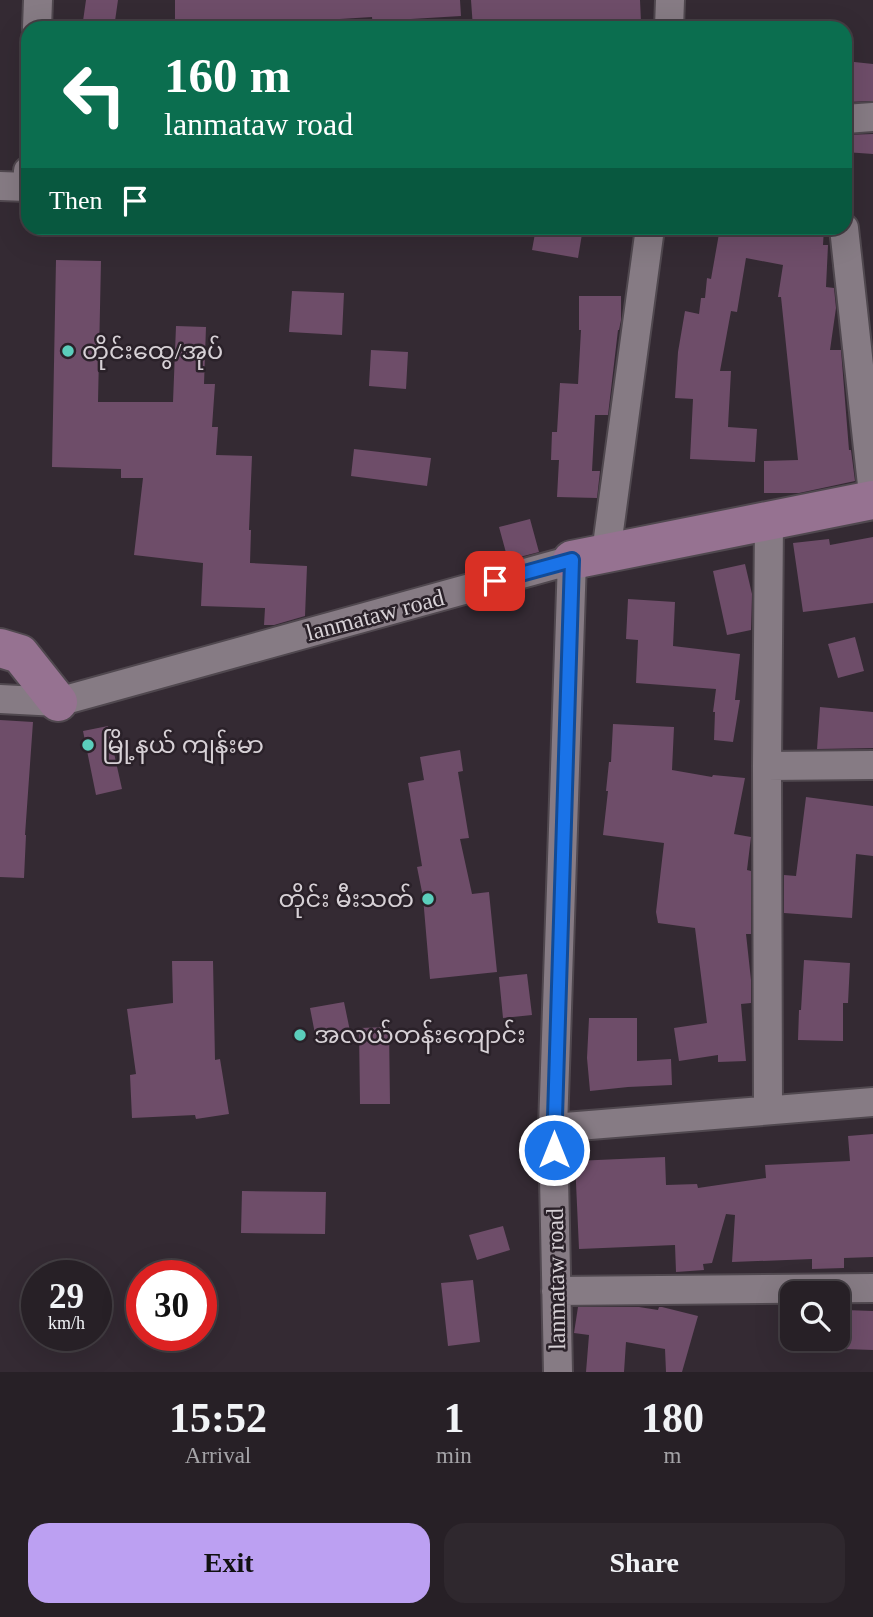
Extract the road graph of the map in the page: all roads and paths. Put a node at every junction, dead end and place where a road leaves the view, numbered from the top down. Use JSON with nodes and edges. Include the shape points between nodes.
{"nodes":[{"id":1,"x":38,"y":0,"type":"edge"},
{"id":2,"x":670,"y":0,"type":"edge"},
{"id":3,"x":37,"y":21,"type":"edge"},
{"id":4,"x":669,"y":21,"type":"edge"},
{"id":5,"x":873,"y":117,"type":"edge"},
{"id":6,"x":852,"y":118,"type":"edge"},
{"id":7,"x":0,"y":186,"type":"edge"},
{"id":8,"x":21,"y":187,"type":"edge"},
{"id":9,"x":649,"y":235,"type":"edge"},
{"id":10,"x":845,"y":235,"type":"edge"},
{"id":11,"x":873,"y":497,"type":"edge"},
{"id":12,"x":769,"y":521,"type":"junction"},
{"id":13,"x":589,"y":557,"type":"junction"},
{"id":14,"x":0,"y":648,"type":"edge"},
{"id":15,"x":0,"y":699,"type":"edge"},
{"id":16,"x":58,"y":702,"type":"junction"},
{"id":17,"x":873,"y":765,"type":"edge"},
{"id":18,"x":767,"y":766,"type":"junction"},
{"id":19,"x":873,"y":1102,"type":"edge"},
{"id":20,"x":768,"y":1110,"type":"junction"},
{"id":21,"x":553,"y":1128,"type":"junction"},
{"id":22,"x":873,"y":1288,"type":"edge"},
{"id":23,"x":556,"y":1291,"type":"junction"},
{"id":24,"x":558,"y":1372,"type":"edge"}],
"edges":[{"from":1,"to":3,"type":"street"},
{"from":2,"to":4,"type":"street"},
{"from":5,"to":6,"type":"street"},
{"from":7,"to":8,"type":"street"},
{"from":9,"to":13,"type":"street"},
{"from":10,"to":11,"type":"street"},
{"from":11,"to":12,"type":"street"},
{"from":12,"to":13,"type":"street"},
{"from":12,"to":18,"type":"street"},
{"from":13,"to":16,"type":"street","name":"lanmataw road"},
{"from":13,"to":21,"type":"street","name":"lanmataw road"},
{"from":14,"to":16,"type":"street","via":[[20,654]]},
{"from":15,"to":16,"type":"street","name":"lanmataw road"},
{"from":17,"to":18,"type":"street"},
{"from":18,"to":20,"type":"street"},
{"from":19,"to":20,"type":"street"},
{"from":20,"to":21,"type":"street"},
{"from":21,"to":23,"type":"street","name":"lanmataw road"},
{"from":22,"to":23,"type":"street"},
{"from":23,"to":24,"type":"street","name":"lanmataw road"}]}
